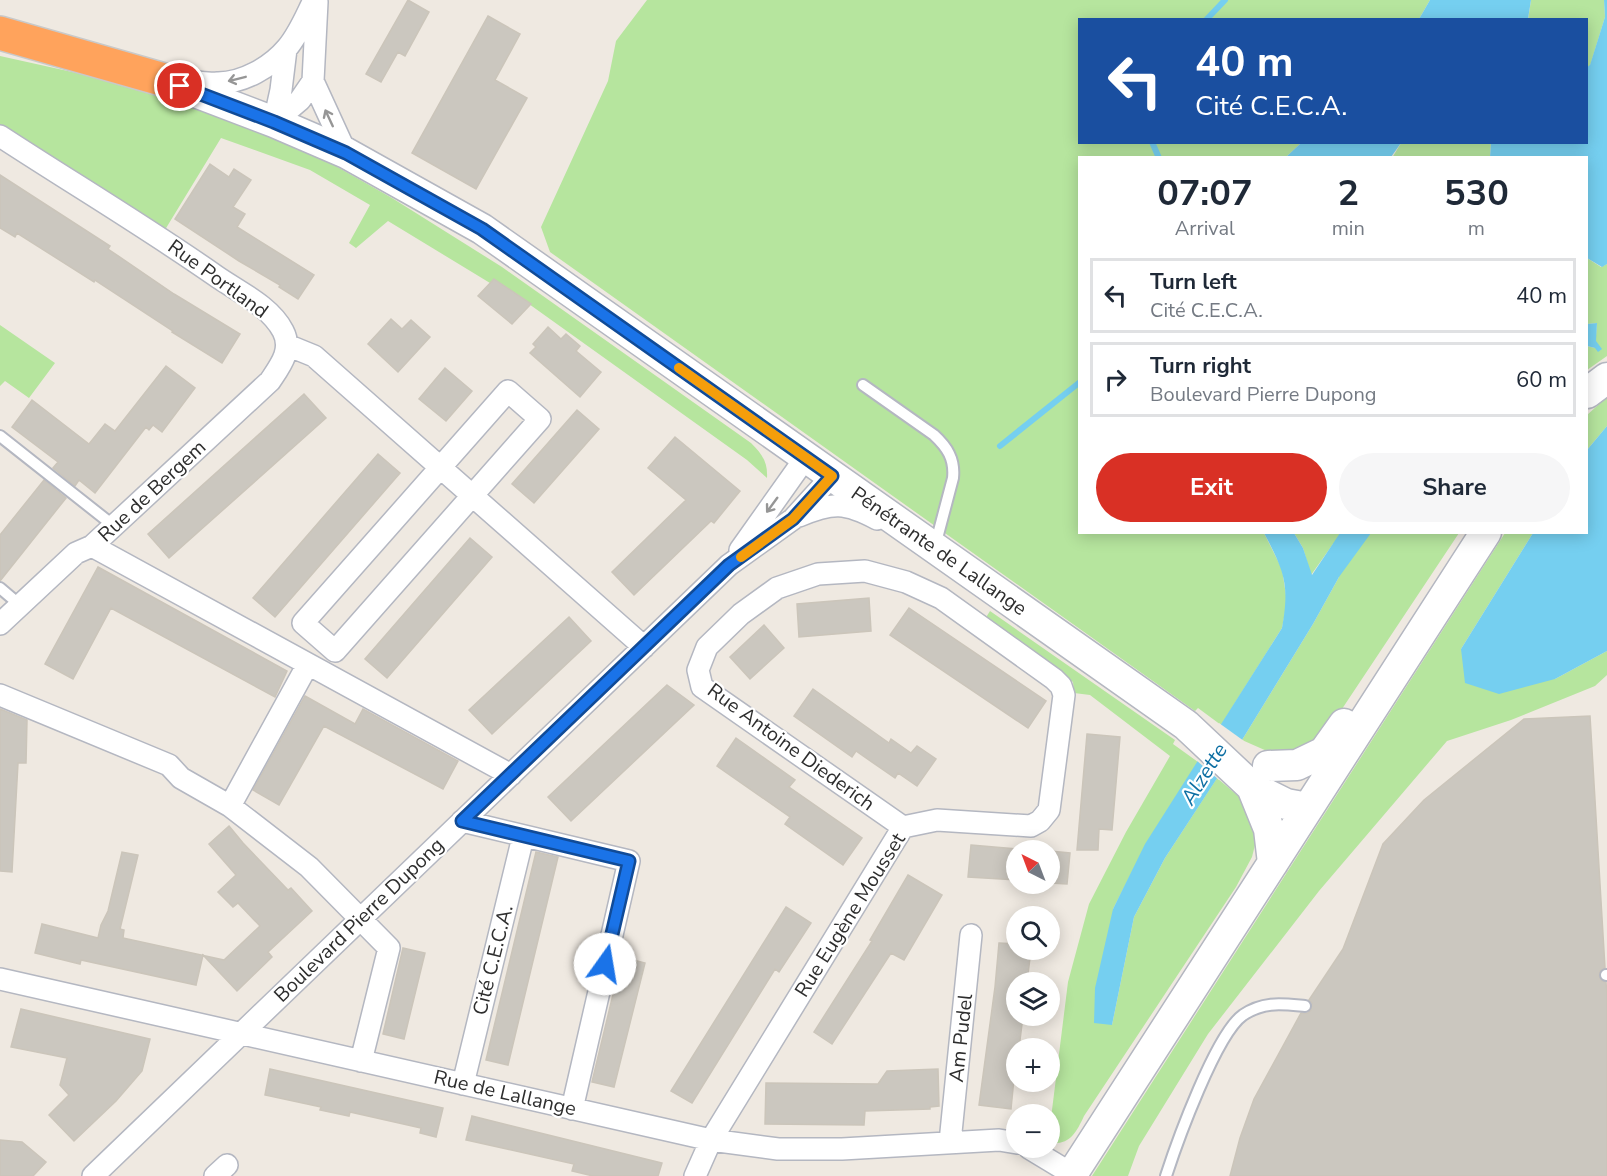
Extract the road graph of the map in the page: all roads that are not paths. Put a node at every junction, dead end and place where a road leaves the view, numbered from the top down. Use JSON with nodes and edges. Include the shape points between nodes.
{"nodes":[{"id":1,"x":316,"y":0,"type":"edge"},
{"id":2,"x":0,"y":33,"type":"edge"},
{"id":3,"x":0,"y":46,"type":"edge"},
{"id":4,"x":286,"y":49,"type":"junction"},
{"id":5,"x":87,"y":57,"type":"junction"},
{"id":6,"x":161,"y":79,"type":"junction"},
{"id":7,"x":313,"y":81,"type":"junction"},
{"id":8,"x":274,"y":122,"type":"junction"},
{"id":9,"x":0,"y":136,"type":"edge"},
{"id":10,"x":346,"y":153,"type":"junction"},
{"id":11,"x":287,"y":345,"type":"junction"},
{"id":12,"x":1607,"y":378,"type":"edge"},
{"id":13,"x":863,"y":385,"type":"dead end"},
{"id":14,"x":1588,"y":392,"type":"edge"},
{"id":15,"x":2,"y":442,"type":"edge"},
{"id":16,"x":806,"y":457,"type":"junction"},
{"id":17,"x":441,"y":467,"type":"junction"},
{"id":18,"x":832,"y":476,"type":"junction"},
{"id":19,"x":473,"y":495,"type":"junction"},
{"id":20,"x":793,"y":519,"type":"junction"},
{"id":21,"x":114,"y":526,"type":"junction"},
{"id":22,"x":1485,"y":534,"type":"edge"},
{"id":23,"x":92,"y":546,"type":"junction"},
{"id":24,"x":935,"y":548,"type":"junction"},
{"id":25,"x":729,"y":565,"type":"junction"},
{"id":26,"x":0,"y":588,"type":"edge"},
{"id":27,"x":20,"y":605,"type":"junction"},
{"id":28,"x":0,"y":624,"type":"edge"},
{"id":29,"x":1413,"y":646,"type":"junction"},
{"id":30,"x":644,"y":647,"type":"junction"},
{"id":31,"x":308,"y":664,"type":"junction"},
{"id":32,"x":0,"y":695,"type":"edge"},
{"id":33,"x":1064,"y":695,"type":"joint"},
{"id":34,"x":511,"y":775,"type":"junction"},
{"id":35,"x":1260,"y":777,"type":"junction"},
{"id":36,"x":230,"y":806,"type":"junction"},
{"id":37,"x":1308,"y":808,"type":"junction"},
{"id":38,"x":462,"y":821,"type":"junction"},
{"id":39,"x":903,"y":827,"type":"junction"},
{"id":40,"x":523,"y":837,"type":"junction"},
{"id":41,"x":1273,"y":863,"type":"junction"},
{"id":42,"x":361,"y":919,"type":"junction"},
{"id":43,"x":971,"y":934,"type":"dead end"},
{"id":44,"x":0,"y":979,"type":"edge"},
{"id":45,"x":1305,"y":1006,"type":"dead end"},
{"id":46,"x":242,"y":1034,"type":"junction"},
{"id":47,"x":361,"y":1061,"type":"junction"},
{"id":48,"x":463,"y":1084,"type":"junction"},
{"id":49,"x":572,"y":1109,"type":"junction"},
{"id":50,"x":711,"y":1140,"type":"junction"},
{"id":51,"x":1006,"y":1141,"type":"edge"},
{"id":52,"x":951,"y":1142,"type":"junction"},
{"id":53,"x":1045,"y":1158,"type":"edge"},
{"id":54,"x":102,"y":1173,"type":"edge"},
{"id":55,"x":1072,"y":1175,"type":"edge"},
{"id":56,"x":695,"y":1176,"type":"edge"},
{"id":57,"x":1166,"y":1176,"type":"edge"}],
"edges":[{"from":1,"to":4,"type":"street"},
{"from":1,"to":7,"type":"street"},
{"from":2,"to":5,"type":"highway"},
{"from":3,"to":5,"type":"highway"},
{"from":4,"to":6,"type":"street","one_way":true,"via":[[242,80],[219,83]]},
{"from":4,"to":8,"type":"street"},
{"from":5,"to":6,"type":"highway"},
{"from":6,"to":8,"type":"main road","name":"Pénétrante de Lallange"},
{"from":7,"to":8,"type":"street","via":[[300,100]]},
{"from":10,"to":7,"type":"street","one_way":true},
{"from":8,"to":10,"type":"main road","name":"Pénétrante de Lallange"},
{"from":9,"to":11,"type":"street","name":"Rue Portland","via":[[268,311]]},
{"from":10,"to":16,"type":"main road","name":"Pénétrante de Lallange","via":[[482,229]]},
{"from":11,"to":17,"type":"street","via":[[314,356]]},
{"from":11,"to":21,"type":"street","name":"Rue de Bergem","via":[[284,360],[270,381]]},
{"from":12,"to":14,"type":"main road"},
{"from":13,"to":24,"type":"lane","via":[[934,435],[950,453],[953,478]]},
{"from":15,"to":21,"type":"lane"},
{"from":16,"to":18,"type":"main road","name":"Pénétrante de Lallange"},
{"from":16,"to":25,"type":"street","name":"Boulevard Pierre Dupong","one_way":true},
{"from":17,"to":19,"type":"street"},
{"from":17,"to":19,"type":"street","via":[[508,391],[540,419]]},
{"from":17,"to":19,"type":"street","via":[[303,623],[335,651]]},
{"from":18,"to":20,"type":"street","name":"Boulevard Pierre Dupong"},
{"from":18,"to":24,"type":"main road","name":"Pénétrante de Lallange"},
{"from":19,"to":30,"type":"street"},
{"from":20,"to":24,"type":"street","name":"Boulevard Pierre Dupong","via":[[823,506],[845,506]]},
{"from":20,"to":25,"type":"street","name":"Boulevard Pierre Dupong"},
{"from":21,"to":23,"type":"street","name":"Rue de Bergem"},
{"from":22,"to":29,"type":"main road"},
{"from":23,"to":27,"type":"street","name":"Rue de Bergem","via":[[76,553]]},
{"from":23,"to":31,"type":"street"},
{"from":24,"to":35,"type":"main road","name":"Pénétrante de Lallange"},
{"from":25,"to":30,"type":"street","name":"Boulevard Pierre Dupong"},
{"from":26,"to":27,"type":"lane"},
{"from":27,"to":28,"type":"street","name":"Rue de Bergem"},
{"from":29,"to":35,"type":"main road","name":"Pénétrante de Lallange","via":[[1359,703],[1324,752]]},
{"from":29,"to":37,"type":"main road"},
{"from":30,"to":34,"type":"street","name":"Boulevard Pierre Dupong"},
{"from":31,"to":34,"type":"street"},
{"from":31,"to":36,"type":"street"},
{"from":32,"to":36,"type":"street","via":[[169,765],[182,778]]},
{"from":33,"to":39,"type":"street","name":"Rue Eugène Mousset","via":[[1049,810],[1040,821],[1031,826],[937,820]]},
{"from":33,"to":39,"type":"street","name":"Rue Antoine Diederich","via":[[1054,679],[941,598],[906,582],[865,571],[818,574],[777,588],[741,614],[707,647],[698,670],[702,687]]},
{"from":34,"to":38,"type":"street","name":"Boulevard Pierre Dupong"},
{"from":35,"to":37,"type":"main road","name":"Pénétrante de Lallange","via":[[1290,785]]},
{"from":35,"to":41,"type":"main road"},
{"from":36,"to":42,"type":"street","via":[[309,867]]},
{"from":37,"to":41,"type":"main road"},
{"from":38,"to":40,"type":"street"},
{"from":38,"to":42,"type":"street","name":"Boulevard Pierre Dupong"},
{"from":39,"to":50,"type":"street","name":"Rue Eugène Mousset"},
{"from":40,"to":48,"type":"street","name":"Cité C.E.C.A."},
{"from":40,"to":49,"type":"street","via":[[629,861]]},
{"from":41,"to":55,"type":"main road"},
{"from":42,"to":46,"type":"street","name":"Boulevard Pierre Dupong"},
{"from":42,"to":47,"type":"street","via":[[389,948]]},
{"from":43,"to":52,"type":"street","name":"Am Pudel"},
{"from":44,"to":46,"type":"street","name":"Rue de Lallange"},
{"from":45,"to":57,"type":"lane","via":[[1269,1003],[1242,1016],[1221,1041]]},
{"from":46,"to":47,"type":"street","name":"Rue de Lallange"},
{"from":46,"to":54,"type":"street","name":"Boulevard Pierre Dupong"},
{"from":47,"to":48,"type":"street","name":"Rue de Lallange"},
{"from":48,"to":49,"type":"street","name":"Rue de Lallange"},
{"from":49,"to":50,"type":"street","name":"Rue de Lallange"},
{"from":50,"to":52,"type":"street","name":"Rue de Lallange","via":[[789,1149]]},
{"from":50,"to":56,"type":"street","name":"Rue Eugène Mousset"},
{"from":51,"to":52,"type":"street","name":"Rue de Lallange"},
{"from":53,"to":55,"type":"street"}]}
